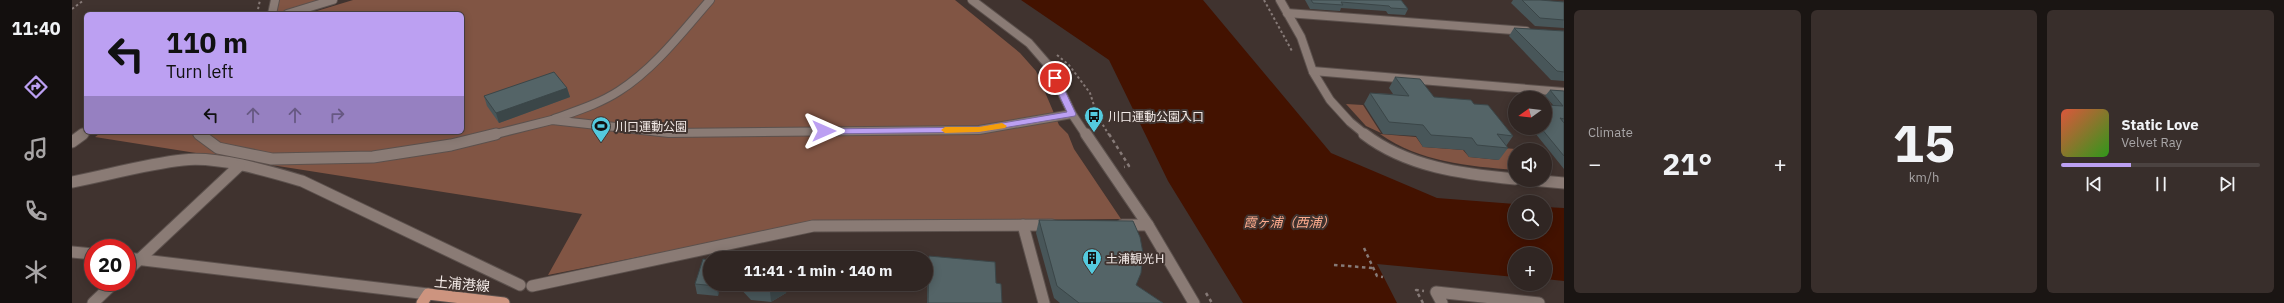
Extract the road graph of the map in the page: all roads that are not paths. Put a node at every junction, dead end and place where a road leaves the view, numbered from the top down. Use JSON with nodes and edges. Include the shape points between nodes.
{"nodes":[{"id":1,"x":275,"y":0,"type":"edge"},
{"id":2,"x":333,"y":0,"type":"edge"},
{"id":3,"x":710,"y":0,"type":"edge"},
{"id":4,"x":972,"y":0,"type":"edge"},
{"id":5,"x":1280,"y":0,"type":"edge"},
{"id":6,"x":272,"y":12,"type":"edge"},
{"id":7,"x":294,"y":12,"type":"edge"},
{"id":8,"x":1287,"y":13,"type":"junction"},
{"id":9,"x":1532,"y":32,"type":"edge"},
{"id":10,"x":1313,"y":71,"type":"junction"},
{"id":11,"x":1564,"y":92,"type":"edge"},
{"id":12,"x":1072,"y":114,"type":"junction"},
{"id":13,"x":552,"y":120,"type":"junction"},
{"id":14,"x":84,"y":133,"type":"edge"},
{"id":15,"x":199,"y":134,"type":"edge"},
{"id":16,"x":72,"y":142,"type":"edge"},
{"id":17,"x":239,"y":166,"type":"junction"},
{"id":18,"x":1508,"y":178,"type":"edge"},
{"id":19,"x":72,"y":182,"type":"edge"},
{"id":20,"x":1552,"y":182,"type":"edge"},
{"id":21,"x":1564,"y":183,"type":"edge"},
{"id":22,"x":1023,"y":225,"type":"junction"},
{"id":23,"x":1062,"y":225,"type":"edge"},
{"id":24,"x":1109,"y":225,"type":"edge"},
{"id":25,"x":1148,"y":225,"type":"junction"},
{"id":26,"x":72,"y":252,"type":"edge"},
{"id":27,"x":84,"y":253,"type":"edge"},
{"id":28,"x":136,"y":256,"type":"edge"},
{"id":29,"x":136,"y":259,"type":"edge"},
{"id":30,"x":520,"y":285,"type":"dead end"},
{"id":31,"x":532,"y":286,"type":"dead end"},
{"id":32,"x":106,"y":291,"type":"edge"},
{"id":33,"x":425,"y":299,"type":"edge"},
{"id":34,"x":93,"y":303,"type":"edge"},
{"id":35,"x":504,"y":303,"type":"edge"},
{"id":36,"x":1044,"y":303,"type":"edge"},
{"id":37,"x":1194,"y":303,"type":"edge"},
{"id":38,"x":1442,"y":303,"type":"edge"},
{"id":39,"x":1539,"y":303,"type":"edge"}],
"edges":[{"from":1,"to":6,"type":"street"},
{"from":2,"to":7,"type":"street"},
{"from":3,"to":13,"type":"street","via":[[635,80],[619,91]]},
{"from":4,"to":12,"type":"street","via":[[1029,42],[1049,66]]},
{"from":5,"to":8,"type":"street"},
{"from":8,"to":9,"type":"street"},
{"from":8,"to":10,"type":"street","via":[[1303,42]]},
{"from":10,"to":11,"type":"street"},
{"from":10,"to":18,"type":"street","via":[[1340,114],[1352,126],[1376,142],[1422,163],[1471,175]]},
{"from":12,"to":13,"type":"street","via":[[979,130],[677,133]]},
{"from":12,"to":25,"type":"street"},
{"from":13,"to":15,"type":"street","via":[[452,145],[373,157],[272,159],[218,148]]},
{"from":14,"to":16,"type":"street"},
{"from":17,"to":19,"type":"street","via":[[205,160],[183,160]]},
{"from":17,"to":28,"type":"street"},
{"from":17,"to":30,"type":"street","via":[[266,170],[302,181]]},
{"from":20,"to":21,"type":"street"},
{"from":22,"to":23,"type":"street"},
{"from":22,"to":31,"type":"street","via":[[813,226]]},
{"from":22,"to":36,"type":"street"},
{"from":24,"to":25,"type":"street"},
{"from":25,"to":37,"type":"street"},
{"from":26,"to":27,"type":"street"},
{"from":29,"to":33,"type":"street"},
{"from":32,"to":34,"type":"street"},
{"from":33,"to":35,"type":"main road","name":"土浦港線"},
{"from":38,"to":39,"type":"street","via":[[1436,292]]}]}
